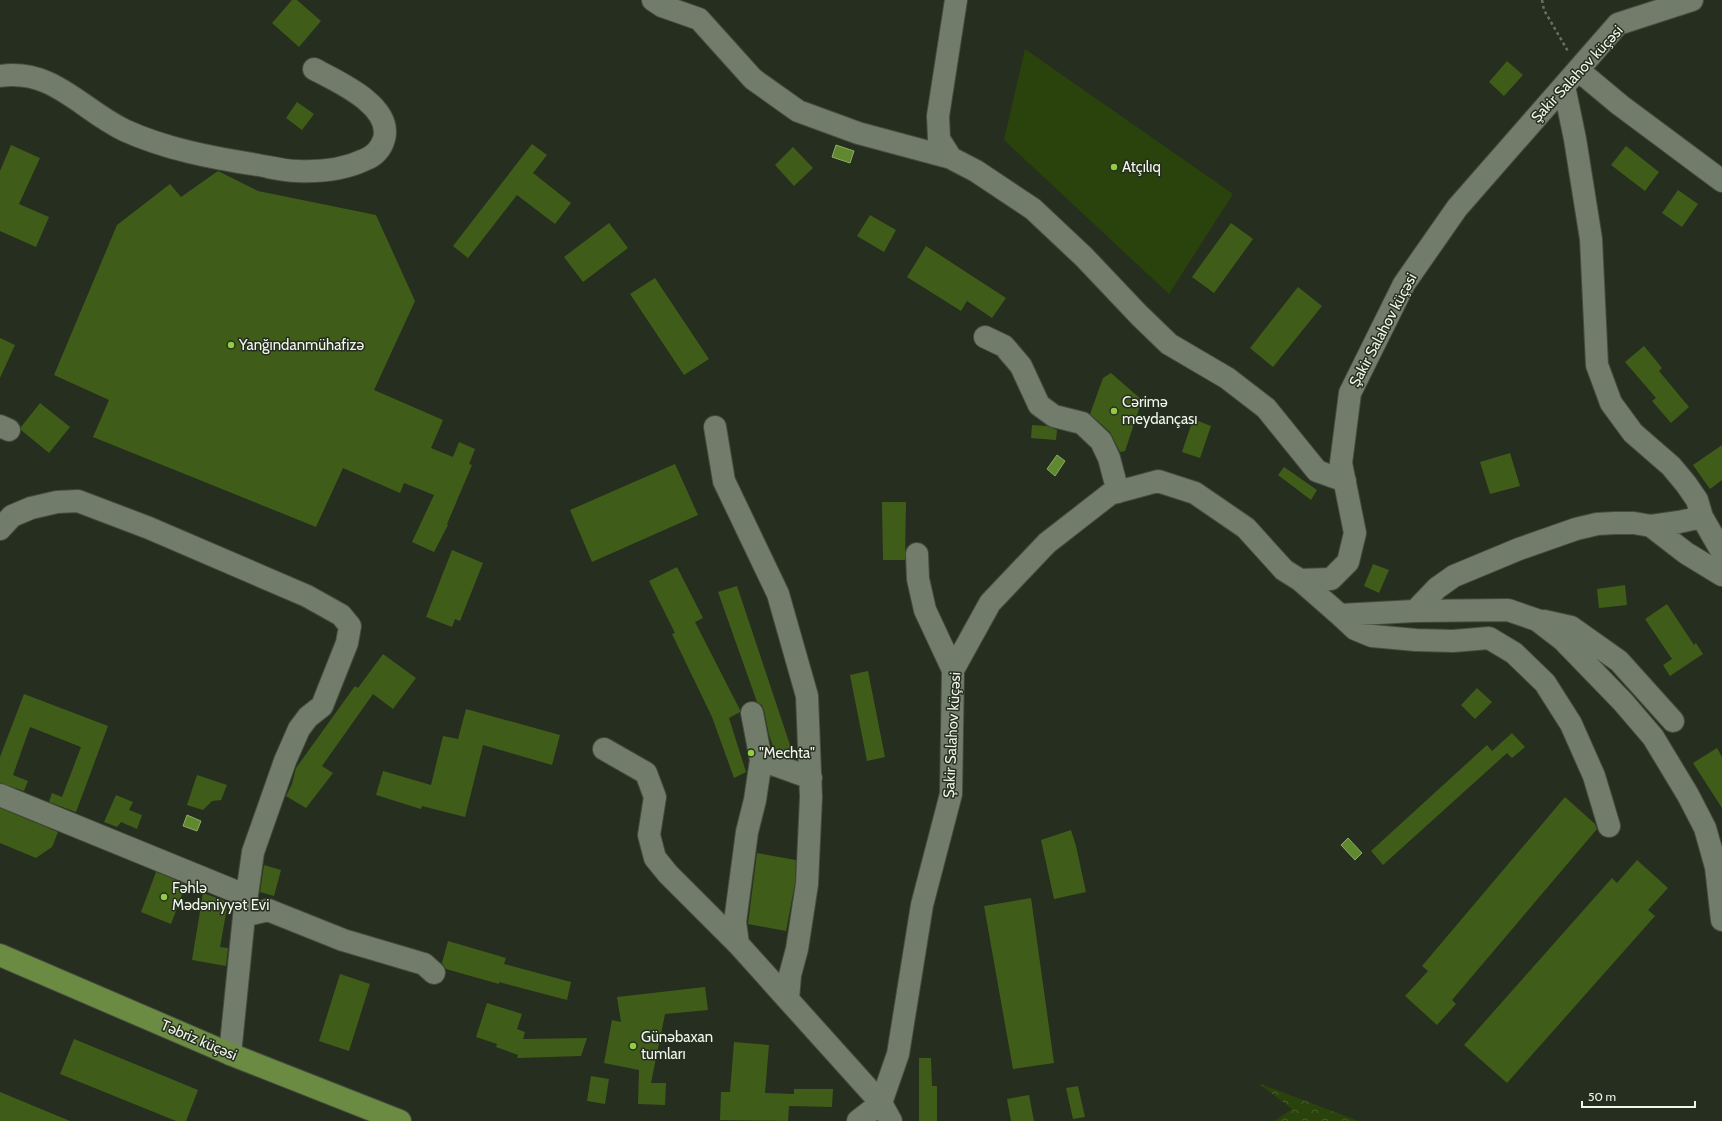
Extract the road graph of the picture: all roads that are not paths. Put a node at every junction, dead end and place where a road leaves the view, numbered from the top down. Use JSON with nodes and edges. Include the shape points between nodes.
{"nodes":[{"id":1,"x":653,"y":0,"type":"edge"},
{"id":2,"x":956,"y":0,"type":"edge"},
{"id":3,"x":1692,"y":0,"type":"edge"},
{"id":4,"x":314,"y":69,"type":"dead end"},
{"id":5,"x":1578,"y":70,"type":"junction"},
{"id":6,"x":0,"y":76,"type":"edge"},
{"id":7,"x":1564,"y":86,"type":"junction"},
{"id":8,"x":951,"y":158,"type":"junction"},
{"id":9,"x":1722,"y":182,"type":"edge"},
{"id":10,"x":985,"y":337,"type":"dead end"},
{"id":11,"x":715,"y":427,"type":"dead end"},
{"id":12,"x":1345,"y":481,"type":"junction"},
{"id":13,"x":1118,"y":492,"type":"junction"},
{"id":14,"x":1702,"y":517,"type":"junction"},
{"id":15,"x":1651,"y":526,"type":"junction"},
{"id":16,"x":0,"y":528,"type":"edge"},
{"id":17,"x":1722,"y":552,"type":"edge"},
{"id":18,"x":917,"y":554,"type":"dead end"},
{"id":19,"x":1722,"y":575,"type":"edge"},
{"id":20,"x":1300,"y":580,"type":"junction"},
{"id":21,"x":1415,"y":611,"type":"junction"},
{"id":22,"x":1340,"y":615,"type":"junction"},
{"id":23,"x":1537,"y":620,"type":"junction"},
{"id":24,"x":953,"y":670,"type":"junction"},
{"id":25,"x":752,"y":713,"type":"dead end"},
{"id":26,"x":1673,"y":721,"type":"dead end"},
{"id":27,"x":604,"y":749,"type":"dead end"},
{"id":28,"x":761,"y":760,"type":"junction"},
{"id":29,"x":811,"y":778,"type":"junction"},
{"id":30,"x":0,"y":795,"type":"edge"},
{"id":31,"x":1609,"y":826,"type":"dead end"},
{"id":32,"x":245,"y":906,"type":"junction"},
{"id":33,"x":1722,"y":920,"type":"edge"},
{"id":34,"x":738,"y":944,"type":"junction"},
{"id":35,"x":0,"y":955,"type":"edge"},
{"id":36,"x":434,"y":973,"type":"dead end"},
{"id":37,"x":788,"y":999,"type":"junction"},
{"id":38,"x":230,"y":1054,"type":"junction"},
{"id":39,"x":886,"y":1112,"type":"edge"},
{"id":40,"x":400,"y":1121,"type":"edge"},
{"id":41,"x":858,"y":1121,"type":"edge"}],
"edges":[{"from":1,"to":8,"type":"street","via":[[699,20],[753,79],[798,111],[858,133]]},
{"from":2,"to":8,"type":"street","via":[[938,116],[939,139]]},
{"from":3,"to":5,"type":"street","name":"Şakir Salahov küçəsi","via":[[1618,24]]},
{"from":4,"to":6,"type":"street","via":[[360,95],[380,115],[385,135],[377,152],[368,159],[340,169],[296,171],[198,154],[153,141],[124,129],[98,115],[55,85],[41,79],[19,75]]},
{"from":5,"to":7,"type":"street","name":"Şakir Salahov küçəsi"},
{"from":5,"to":9,"type":"street"},
{"from":7,"to":12,"type":"street","name":"Şakir Salahov küçəsi","via":[[1457,208],[1404,284],[1350,393],[1341,463]]},
{"from":7,"to":14,"type":"street","via":[[1591,239],[1597,365],[1611,403],[1633,433],[1671,466],[1686,484],[1697,500]]},
{"from":8,"to":12,"type":"street","via":[[976,171],[1033,209],[1170,344],[1227,378],[1266,408],[1317,471]]},
{"from":10,"to":13,"type":"street","via":[[1004,346],[1021,366],[1039,405],[1054,416],[1082,423],[1102,441]]},
{"from":11,"to":29,"type":"street","via":[[724,481],[778,594],[806,696]]},
{"from":12,"to":20,"type":"street","name":"Şakir Salahov küçəsi","via":[[1355,533],[1348,562],[1331,579]]},
{"from":13,"to":20,"type":"street","name":"Şakir Salahov küçəsi","via":[[1158,481],[1195,493],[1246,528],[1284,570]]},
{"from":13,"to":24,"type":"street","name":"Şakir Salahov küçəsi","via":[[1110,494],[1047,543],[990,603]]},
{"from":14,"to":15,"type":"street"},
{"from":14,"to":17,"type":"street"},
{"from":15,"to":19,"type":"street","via":[[1686,553]]},
{"from":15,"to":21,"type":"street","via":[[1634,523],[1597,524],[1538,542],[1454,576],[1437,588]]},
{"from":16,"to":32,"type":"street","via":[[12,516],[31,508],[57,502],[78,501],[307,596],[341,615],[350,626],[347,643],[322,706],[299,729],[285,761],[253,852]]},
{"from":18,"to":24,"type":"street","via":[[918,579],[925,610]]},
{"from":20,"to":22,"type":"street"},
{"from":21,"to":22,"type":"street"},
{"from":21,"to":23,"type":"street","via":[[1508,610]]},
{"from":22,"to":31,"type":"street","via":[[1354,629],[1372,636],[1423,641],[1489,638],[1514,653],[1545,683],[1571,724],[1594,776]]},
{"from":23,"to":26,"type":"street","via":[[1571,627],[1619,661]]},
{"from":23,"to":33,"type":"street","via":[[1563,640],[1653,737],[1688,795],[1704,828],[1716,867]]},
{"from":24,"to":39,"type":"street","name":"Şakir Salahov küçəsi","via":[[951,794],[922,905]]},
{"from":25,"to":28,"type":"street"},
{"from":27,"to":34,"type":"street","via":[[646,773],[655,797],[649,834],[655,858]]},
{"from":28,"to":29,"type":"street"},
{"from":28,"to":34,"type":"street","via":[[747,832],[736,922]]},
{"from":29,"to":37,"type":"street","via":[[807,884]]},
{"from":30,"to":32,"type":"street"},
{"from":32,"to":36,"type":"street","via":[[268,910],[342,940],[424,964]]},
{"from":32,"to":38,"type":"street"},
{"from":34,"to":37,"type":"street"},
{"from":35,"to":38,"type":"main road","name":"Təbriz küçəsi"},
{"from":37,"to":39,"type":"street"},
{"from":38,"to":40,"type":"main road","name":"Təbriz küçəsi"},
{"from":39,"to":41,"type":"street"}]}
